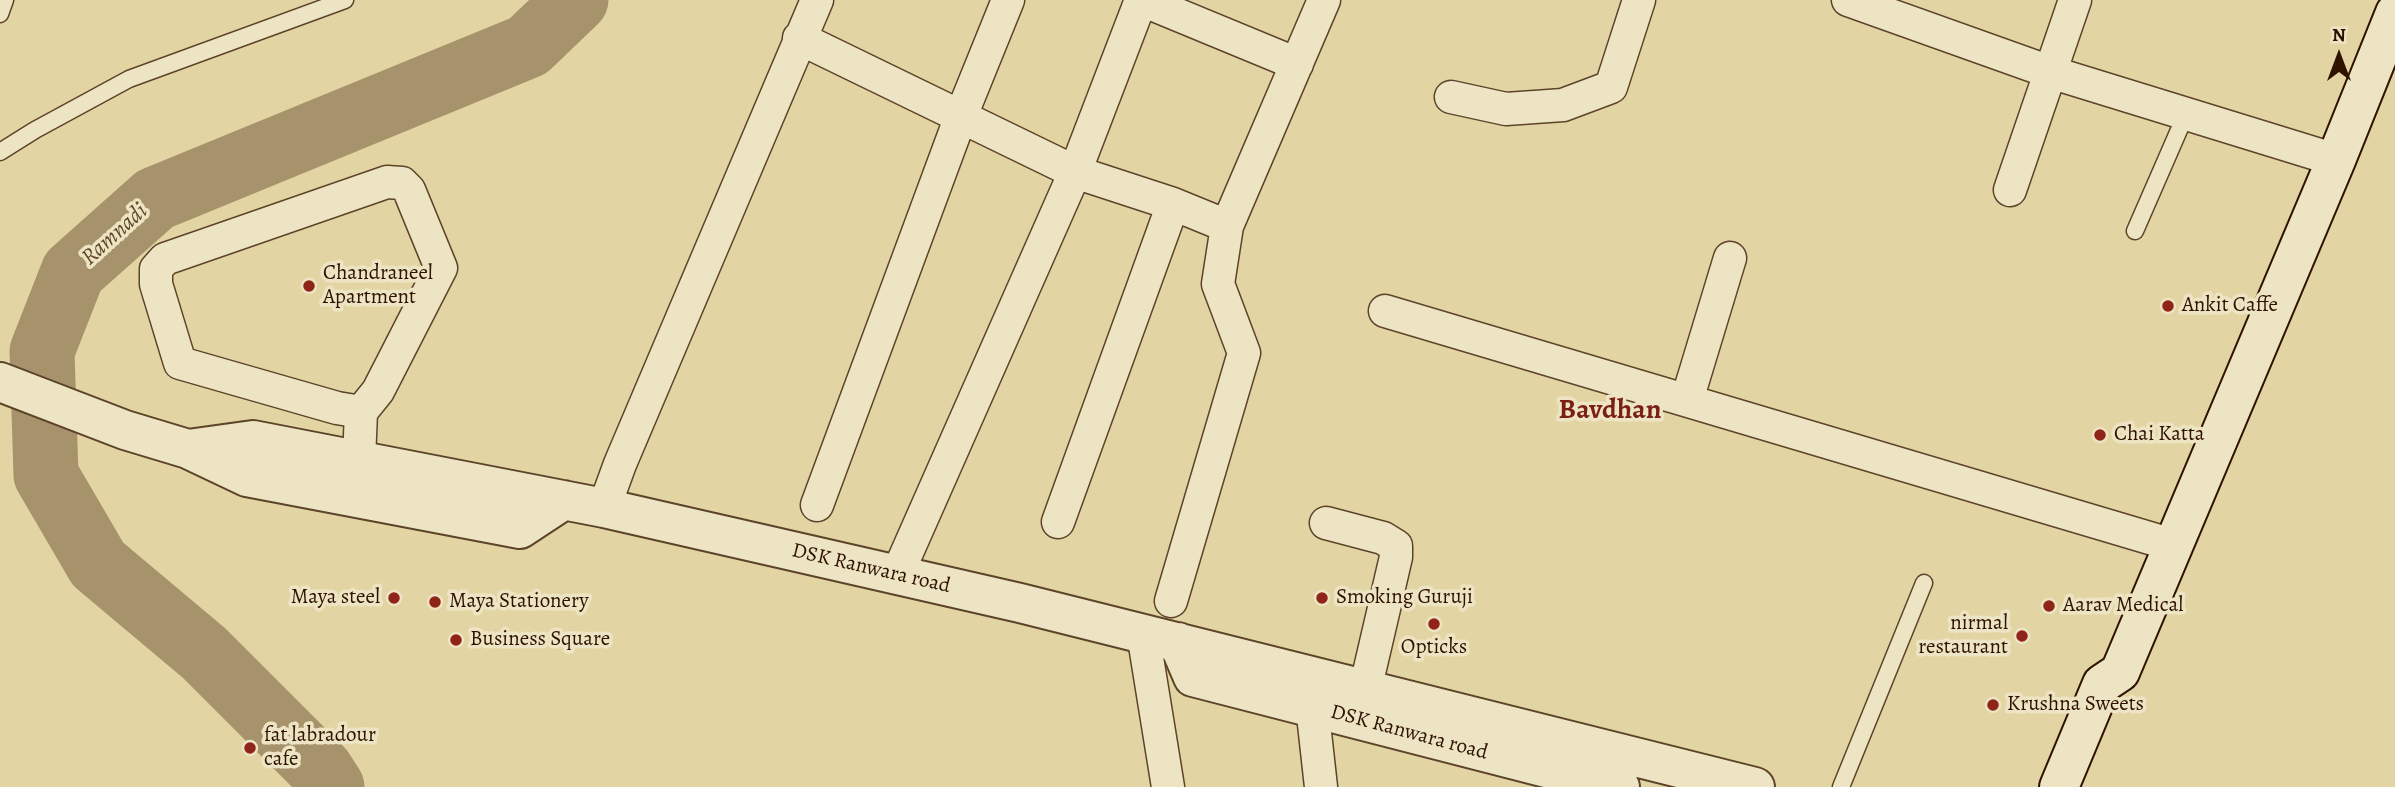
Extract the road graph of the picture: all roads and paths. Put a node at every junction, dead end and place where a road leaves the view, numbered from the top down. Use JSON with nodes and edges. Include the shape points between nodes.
{"nodes":[{"id":1,"x":5,"y":0,"type":"edge"},
{"id":2,"x":345,"y":0,"type":"edge"},
{"id":3,"x":817,"y":0,"type":"edge"},
{"id":4,"x":1008,"y":0,"type":"edge"},
{"id":5,"x":1142,"y":0,"type":"edge"},
{"id":6,"x":1324,"y":0,"type":"edge"},
{"id":7,"x":1639,"y":0,"type":"edge"},
{"id":8,"x":1848,"y":0,"type":"edge"},
{"id":9,"x":2075,"y":0,"type":"edge"},
{"id":10,"x":2395,"y":13,"type":"edge"},
{"id":11,"x":0,"y":14,"type":"edge"},
{"id":12,"x":799,"y":38,"type":"junction"},
{"id":13,"x":1297,"y":64,"type":"junction"},
{"id":14,"x":2049,"y":72,"type":"junction"},
{"id":15,"x":1451,"y":97,"type":"dead end"},
{"id":16,"x":2186,"y":114,"type":"junction"},
{"id":17,"x":961,"y":116,"type":"junction"},
{"id":18,"x":0,"y":152,"type":"edge"},
{"id":19,"x":2336,"y":160,"type":"junction"},
{"id":20,"x":1075,"y":172,"type":"junction"},
{"id":21,"x":2010,"y":190,"type":"dead end"},
{"id":22,"x":1172,"y":204,"type":"junction"},
{"id":23,"x":1227,"y":226,"type":"junction"},
{"id":24,"x":2135,"y":231,"type":"dead end"},
{"id":25,"x":1730,"y":258,"type":"dead end"},
{"id":26,"x":1385,"y":311,"type":"dead end"},
{"id":27,"x":0,"y":382,"type":"edge"},
{"id":28,"x":1687,"y":400,"type":"junction"},
{"id":29,"x":361,"y":412,"type":"junction"},
{"id":30,"x":188,"y":449,"type":"junction"},
{"id":31,"x":359,"y":460,"type":"junction"},
{"id":32,"x":352,"y":498,"type":"junction"},
{"id":33,"x":564,"y":500,"type":"junction"},
{"id":34,"x":817,"y":505,"type":"dead end"},
{"id":35,"x":604,"y":508,"type":"junction"},
{"id":36,"x":1058,"y":522,"type":"dead end"},
{"id":37,"x":1326,"y":523,"type":"dead end"},
{"id":38,"x":2173,"y":545,"type":"junction"},
{"id":39,"x":897,"y":575,"type":"junction"},
{"id":40,"x":1924,"y":583,"type":"dead end"},
{"id":41,"x":1171,"y":601,"type":"dead end"},
{"id":42,"x":1160,"y":638,"type":"junction"},
{"id":43,"x":2120,"y":672,"type":"junction"},
{"id":44,"x":1310,"y":692,"type":"junction"},
{"id":45,"x":1386,"y":706,"type":"junction"},
{"id":46,"x":1168,"y":787,"type":"edge"},
{"id":47,"x":1321,"y":787,"type":"edge"},
{"id":48,"x":1620,"y":787,"type":"edge"},
{"id":49,"x":1755,"y":787,"type":"edge"},
{"id":50,"x":1841,"y":787,"type":"edge"},
{"id":51,"x":2059,"y":787,"type":"edge"},
{"id":52,"x":2085,"y":787,"type":"edge"}],
"edges":[{"from":1,"to":11,"type":"lane"},
{"from":2,"to":18,"type":"lane","via":[[129,79]]},
{"from":3,"to":12,"type":"street"},
{"from":4,"to":17,"type":"street"},
{"from":5,"to":13,"type":"street"},
{"from":5,"to":20,"type":"street"},
{"from":6,"to":13,"type":"street"},
{"from":7,"to":15,"type":"street","via":[[1611,87],[1563,106],[1506,109]]},
{"from":8,"to":14,"type":"street"},
{"from":9,"to":14,"type":"street"},
{"from":10,"to":19,"type":"street"},
{"from":12,"to":17,"type":"street"},
{"from":12,"to":35,"type":"street"},
{"from":13,"to":23,"type":"street"},
{"from":14,"to":16,"type":"street"},
{"from":14,"to":21,"type":"street"},
{"from":16,"to":19,"type":"street"},
{"from":16,"to":24,"type":"lane"},
{"from":17,"to":20,"type":"street"},
{"from":17,"to":34,"type":"street"},
{"from":19,"to":38,"type":"street"},
{"from":20,"to":22,"type":"street"},
{"from":20,"to":39,"type":"street"},
{"from":22,"to":23,"type":"street"},
{"from":22,"to":36,"type":"street"},
{"from":23,"to":41,"type":"street","via":[[1218,284],[1244,354]]},
{"from":25,"to":28,"type":"street"},
{"from":26,"to":28,"type":"street"},
{"from":27,"to":30,"type":"street","name":"DSK Ranwara road"},
{"from":28,"to":38,"type":"street"},
{"from":29,"to":29,"type":"street","via":[[180,363],[156,284],[156,269],[165,259],[387,182],[402,183],[441,268],[378,391]]},
{"from":29,"to":31,"type":"street"},
{"from":30,"to":31,"type":"street","name":"DSK Ranwara road","via":[[253,440]]},
{"from":30,"to":32,"type":"street","name":"DSK Ranwara road","via":[[247,477]]},
{"from":31,"to":32,"type":"street"},
{"from":31,"to":33,"type":"street","name":"DSK Ranwara road"},
{"from":32,"to":33,"type":"street","name":"DSK Ranwara road","via":[[520,529]]},
{"from":33,"to":35,"type":"street","name":"DSK Ranwara road"},
{"from":35,"to":39,"type":"street","name":"DSK Ranwara road"},
{"from":37,"to":45,"type":"street","via":[[1383,538],[1396,546]]},
{"from":38,"to":43,"type":"street"},
{"from":39,"to":42,"type":"street","name":"DSK Ranwara road"},
{"from":40,"to":50,"type":"lane"},
{"from":42,"to":44,"type":"street","name":"DSK Ranwara road","via":[[1193,677]]},
{"from":42,"to":46,"type":"street"},
{"from":43,"to":51,"type":"street","via":[[2102,684]]},
{"from":43,"to":52,"type":"street","via":[[2126,692]]},
{"from":44,"to":45,"type":"street","name":"DSK Ranwara road"},
{"from":44,"to":45,"type":"street","name":"DSK Ranwara road"},
{"from":44,"to":47,"type":"street"},
{"from":45,"to":48,"type":"street","name":"DSK Ranwara road"},
{"from":45,"to":49,"type":"street","name":"DSK Ranwara road"}]}
